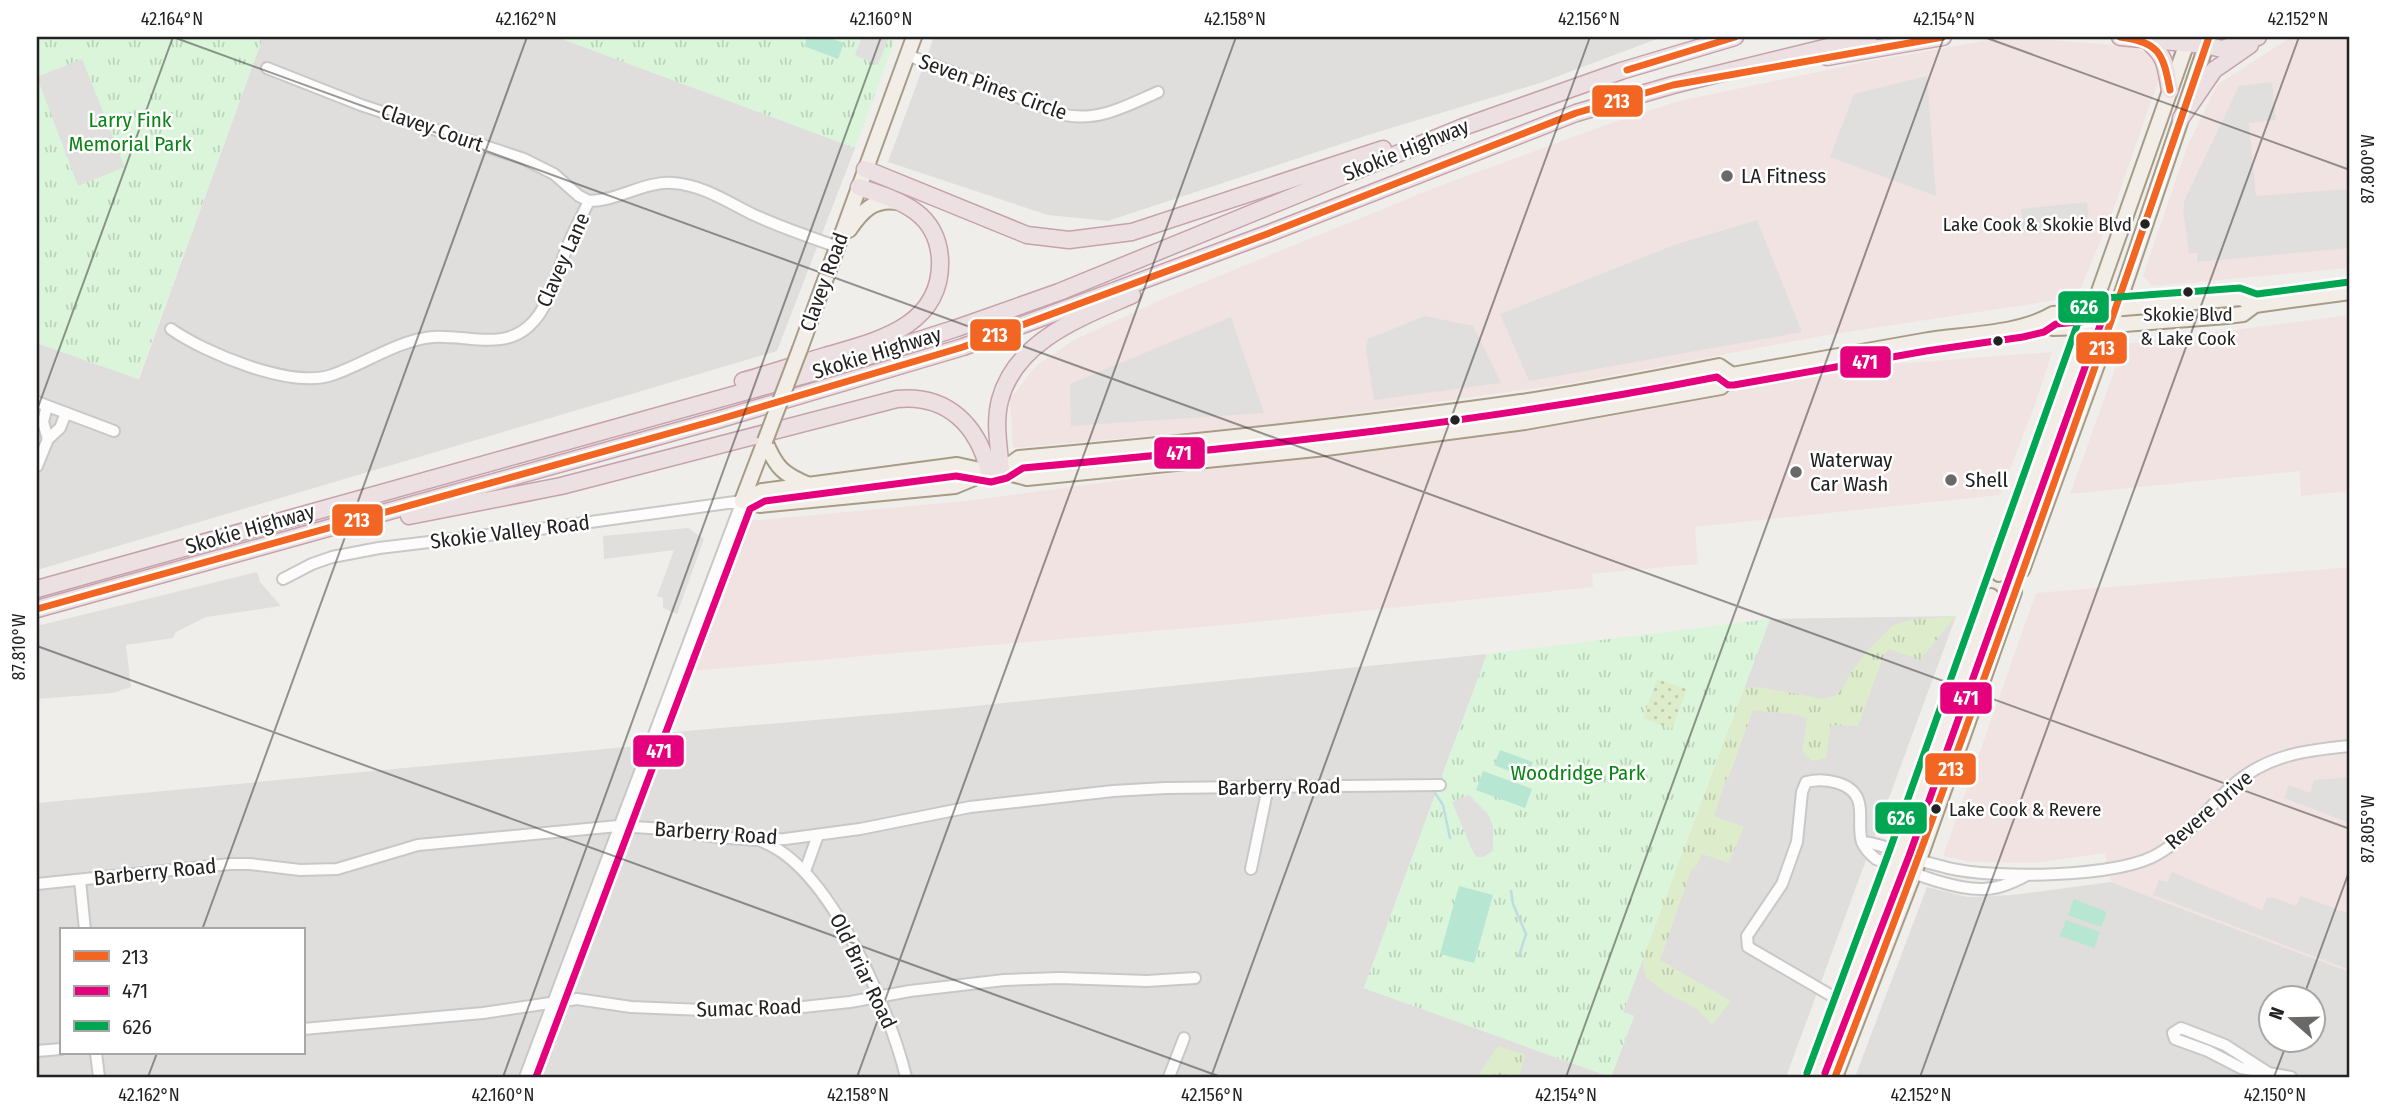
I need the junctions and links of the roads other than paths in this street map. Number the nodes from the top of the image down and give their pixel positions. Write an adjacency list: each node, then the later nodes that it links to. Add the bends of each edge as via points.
1 (914, 37): 10 (main road, Clavey Road)
2 (1735, 37): 16 (highway, Skokie Highway)
3 (1869, 37): 12 (highway, Skokie Highway)
4 (1943, 37): 12 (highway)
5 (2120, 37): 7 (highway)
6 (2260, 37): 9 (highway, via 2222,49); 15 (highway, via 2214,70)
7 (2145, 40): 8 (highway); 13 (highway, via 2159,50)
8 (2188, 40): 9 (highway); 13 (main road)
9 (2207, 41): 15 (main road)
10 (907, 55): 14 (street, Seven Pines Circle, via 1081,118 1098,116); 17 (main road, Clavey Road)
11 (267, 68): 19 (street, Clavey Court, via 361,105 524,159 554,174)
12 (1673, 85): 22 (highway, Skokie Highway, via 1576,113)
13 (2170, 90): 26 (main road)
14 (1158, 92)
15 (2181, 118): 25 (main road)
16 (1462, 127): 17 (highway, via 1132,232 1093,239 1027,235); 37 (highway, Skokie Highway, via 1059,292 836,366)
17 (865, 169): 18 (main road, Clavey Road)
18 (859, 187): 20 (highway); 21 (main road, Clavey Road)
19 (589, 201): 21 (street, Clavey Lane, via 675,183 702,189 754,215); 30 (street, Clavey Lane, via 548,298 531,325 504,339 419,340 316,378 282,376 244,364)
20 (904, 203): 21 (main road, via 872,204); 37 (highway, via 926,222 939,254 936,289 914,321 880,340 676,401)
21 (838, 246): 41 (main road, Clavey Road, bridge)
22 (1232, 246): 43 (highway, via 1066,325 1032,350 1011,376 1000,401); 46 (highway, Skokie Highway, via 1032,323 900,366)
23 (2350, 292): 24 (main road)
24 (2255, 305): 25 (main road, Skokie Valley Road, via 2241,298); 28 (main road, Skokie Valley Road, via 2243,314)
25 (2117, 308): 26 (main road, Skokie Valley Road); 28 (main road)
26 (2093, 309): 27 (main road, Skokie Valley Road, via 2053,314); 29 (main road)
27 (2040, 322): 29 (main road, Skokie Valley Road, via 2053,328); 31 (main road, Skokie Valley Road)
28 (2111, 325): 29 (main road, Skokie Valley Road); 47 (main road)
29 (2086, 327): 48 (main road)
30 (171, 329)
31 (1732, 375): 32 (main road, Skokie Valley Road, via 1719,366); 36 (main road, Skokie Valley Road, via 1721,387)
32 (1521, 402): 35 (main road, Skokie Valley Road); 36 (main road)
33 (42, 404): 34 (street); 40 (street)
34 (66, 413): 38 (street); 40 (street, via 60,428)
35 (1440, 413): 39 (main road); 43 (main road, Skokie Valley Road, via 1019,458)
36 (1525, 422): 39 (main road, Skokie Valley Road)
37 (610, 429): 50 (highway, Skokie Highway)
38 (114, 431)
39 (1442, 433): 43 (main road, Skokie Valley Road, via 1027,478)
40 (48, 439): 42 (street)
41 (765, 441): 44 (main road, via 777,467); 45 (main road, Clavey Road)
42 (37, 466)
43 (995, 471): 44 (main road, Skokie Valley Road, via 957,465); 45 (main road, Skokie Valley Road, via 955,486 760,505); 46 (highway, via 961,417 948,407 916,397 897,398 550,488)
44 (810, 485): 45 (main road, Skokie Valley Road, via 762,491)
45 (742, 501): 49 (street, Skokie Valley Road, via 379,548 332,557); 57 (street, Clavey Road)
46 (303, 535): 53 (highway, Skokie Highway)
47 (2022, 570)
48 (1999, 574)
49 (283, 579)
50 (37, 589)
51 (2014, 592): 61 (main road)
52 (1992, 596): 60 (main road)
53 (37, 609)
54 (2350, 746): 64 (street, Revere Drive, via 2291,754 2257,768 2232,785 2192,828 2157,855 2119,868)
55 (1440, 785): 56 (street, Barberry Road)
56 (1268, 787): 58 (street, Barberry Road, via 1165,788 1021,800); 62 (street)
57 (618, 826): 59 (street, Barberry Road); 65 (street, Barberry Road, via 418,845 337,869 230,864); 70 (street, Clavey Road)
58 (818, 835): 59 (street, Barberry Road); 63 (street)
59 (757, 840): 63 (street, Old Briar Road, via 774,846)
60 (1898, 860): 61 (street, Revere Drive); 71 (main road); 71 (street, Revere Drive, via 1873,843 1862,842 1858,799 1851,789 1820,779 1806,782 1797,842 1782,884 1747,936 1748,947)
61 (1916, 866): 64 (street, Revere Drive); 64 (street, Revere Drive, via 1962,887 1984,889); 83 (main road)
62 (1251, 869)
63 (805, 871): 69 (street, Old Briar Road, via 850,939)
64 (2025, 876)
65 (80, 880): 66 (street, Barberry Road); 67 (street)
66 (37, 884)
67 (85, 928)
68 (1195, 978): 69 (street, Sumac Road, via 1004,980)
69 (878, 997): 70 (street, Sumac Road, via 728,1011 631,1007 577,999); 80 (street, Old Briar Road)
70 (553, 1003): 72 (street, Sumac Road); 79 (street, Clavey Road)
71 (1844, 1003): 82 (main road)
72 (304, 1029)
73 (1184, 1038): 81 (street)
74 (60, 1049): 75 (street)
75 (37, 1051)
76 (96, 1054): 78 (street)
77 (2267, 1072): 77 (street, via 2225,1045 2181,1028 2173,1033 2175,1039 2234,1065); 84 (street)
78 (99, 1077)
79 (525, 1077)
80 (906, 1077)
81 (1169, 1077)
82 (1817, 1077)
83 (1835, 1077)
84 (2291, 1077)

